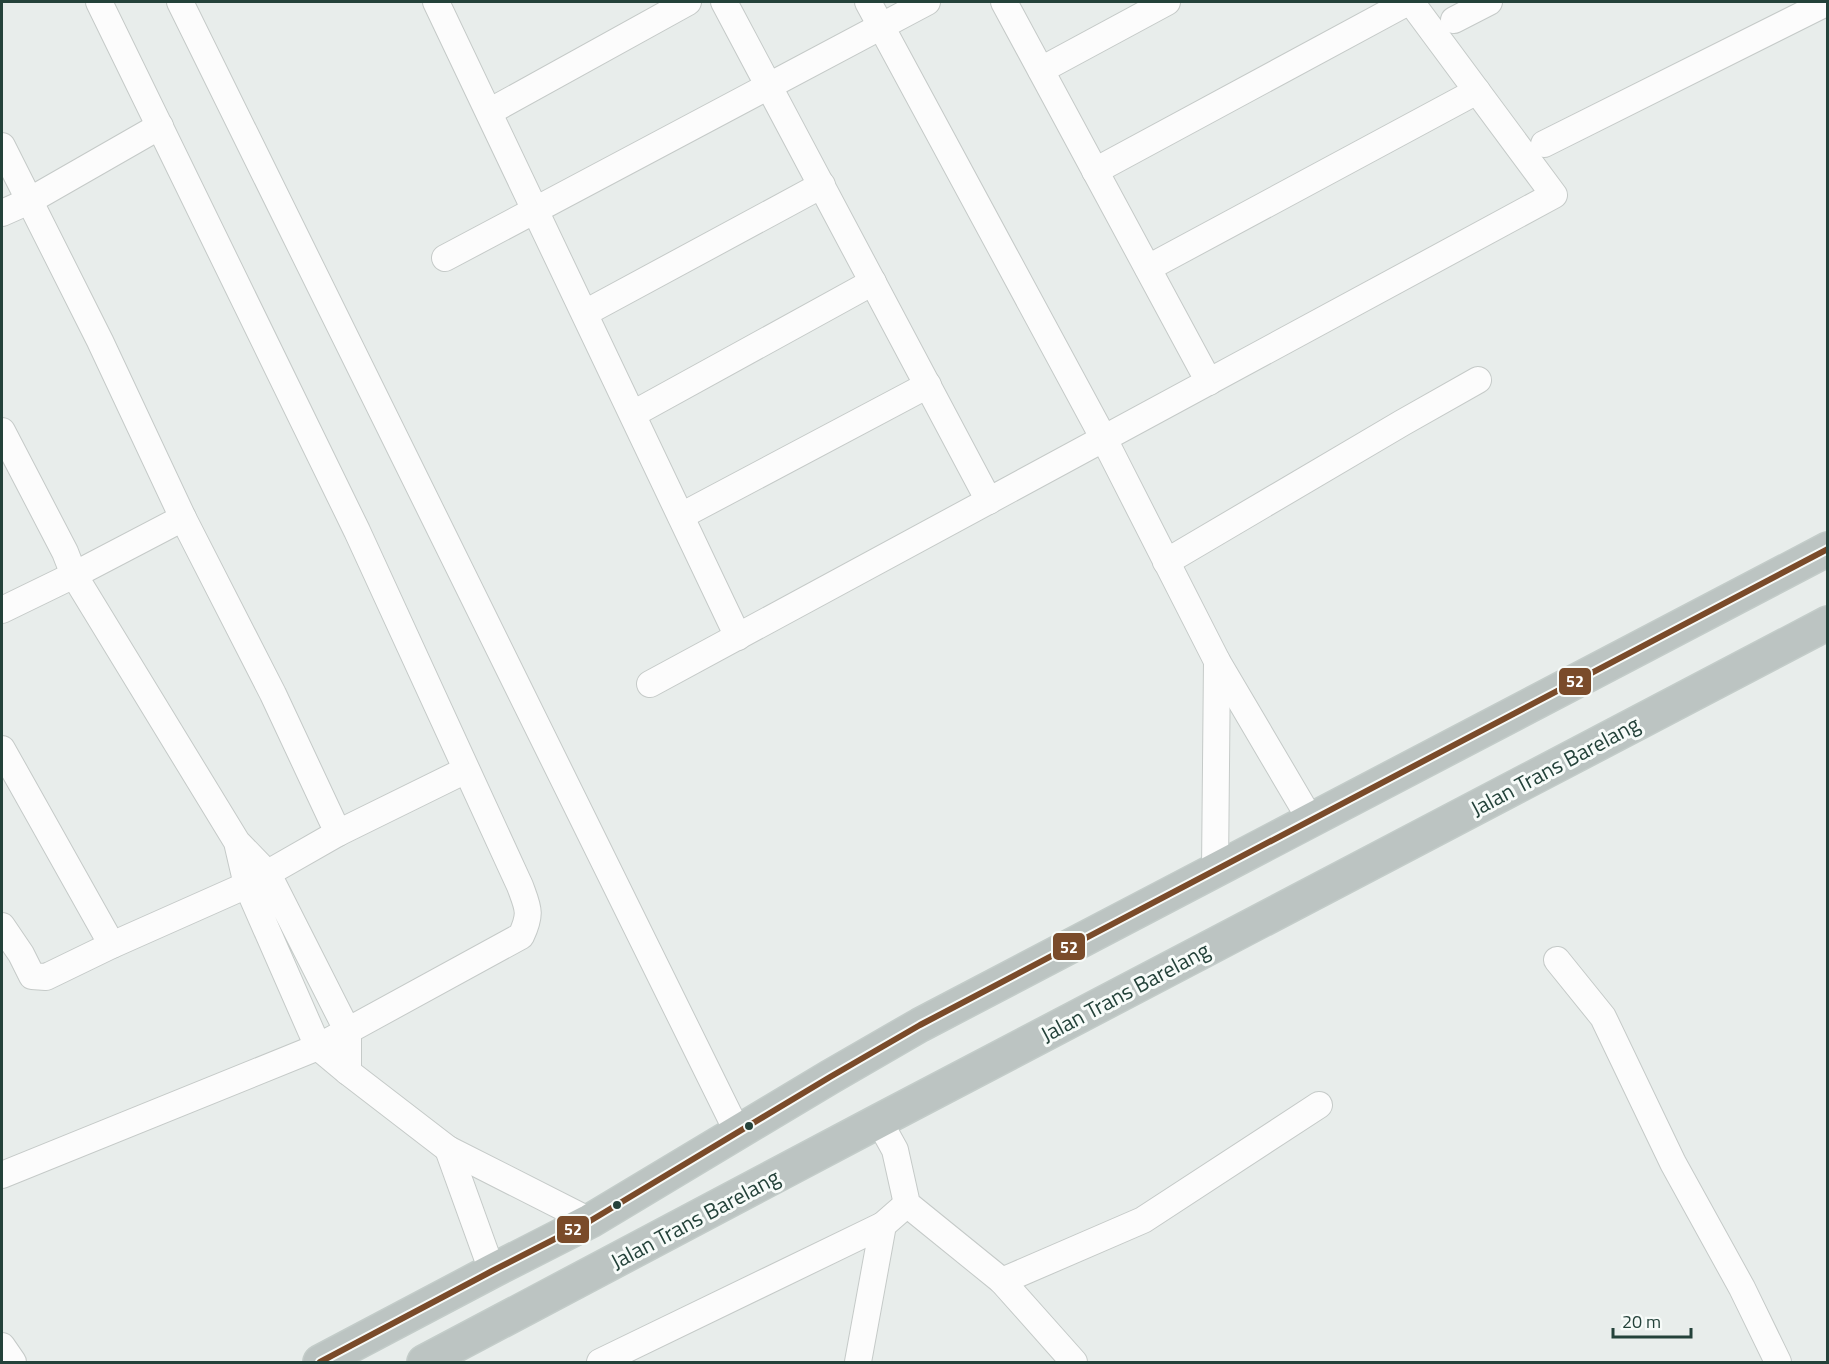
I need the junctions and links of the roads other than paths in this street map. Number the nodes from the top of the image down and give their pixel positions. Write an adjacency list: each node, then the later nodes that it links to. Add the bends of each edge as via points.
1 (99, 2): 19 (street)
2 (180, 2): 62 (street)
3 (688, 2): 18 (street)
4 (724, 2): 16 (street)
5 (868, 2): 14 (street)
6 (927, 2): 14 (street)
7 (1004, 2): 15 (street)
8 (1167, 2): 15 (street)
9 (1409, 2): 17 (street); 22 (street)
10 (1489, 2): 13 (street)
11 (1827, 2): 20 (street)
12 (446, 5): 18 (street)
13 (1454, 20)
14 (881, 26): 16 (street); 36 (street)
15 (1041, 70): 22 (street)
16 (769, 85): 23 (street); 25 (street)
17 (1477, 91): 28 (street); 32 (street, via 1554,195)
18 (489, 112): 25 (street)
19 (160, 126): 24 (street); 49 (street, via 357,531)
20 (1544, 144)
21 (2, 146): 24 (street)
22 (1095, 171): 28 (street)
23 (822, 185): 29 (street); 30 (street)
24 (29, 201): 26 (street); 39 (street)
25 (536, 210): 27 (street); 30 (street)
26 (2, 213)
27 (445, 258)
28 (1148, 268): 32 (street)
29 (873, 282): 33 (street); 34 (street)
30 (585, 313): 34 (street)
31 (1478, 380): 41 (street)
32 (1209, 382): 36 (street)
33 (928, 385): 37 (street); 38 (street)
34 (633, 414): 38 (street)
35 (2, 431): 42 (street)
36 (1104, 438): 37 (street); 41 (street)
37 (989, 501): 45 (street)
38 (681, 516): 45 (street)
39 (183, 518): 42 (street); 51 (street, via 273,694)
40 (1827, 549): 50 (highway)
41 (1166, 562): 46 (street)
42 (74, 575): 43 (street); 53 (street)
43 (2, 610)
44 (1827, 623): 61 (highway, Jalan Trans Barelang)
45 (738, 637): 47 (street)
46 (1217, 661): 50 (street); 52 (street)
47 (650, 684)
48 (2, 749): 55 (street)
49 (466, 770): 51 (street); 57 (street, via 520,886 529,910 528,922 521,936)
50 (1310, 819): 52 (highway)
51 (338, 833): 53 (street)
52 (1215, 870): 62 (highway, via 920,1025)
53 (258, 880): 55 (street); 57 (street); 58 (street)
54 (2, 926): 55 (street, via 33,976 46,977)
55 (112, 945)
56 (1557, 960): 77 (street, via 1603,1017 1673,1163)
57 (348, 1032): 58 (street); 59 (street)
58 (318, 1047): 59 (street); 64 (street)
59 (348, 1072): 63 (street)
60 (1319, 1105): 69 (street, via 1143,1220)
61 (879, 1121): 65 (street, via 895,1150); 73 (highway, Jalan Trans Barelang)
62 (738, 1133): 66 (highway)
63 (448, 1149): 66 (street); 68 (street)
64 (2, 1175)
65 (907, 1204): 67 (street); 69 (street)
66 (590, 1221): 68 (highway)
67 (883, 1225): 74 (street); 75 (street)
68 (492, 1271): 72 (highway)
69 (1002, 1281): 76 (street)
70 (2, 1346): 71 (street)
71 (13, 1362)
72 (320, 1362)
73 (424, 1362)
74 (600, 1362)
75 (858, 1362)
76 (1074, 1362)
77 (1778, 1362)

